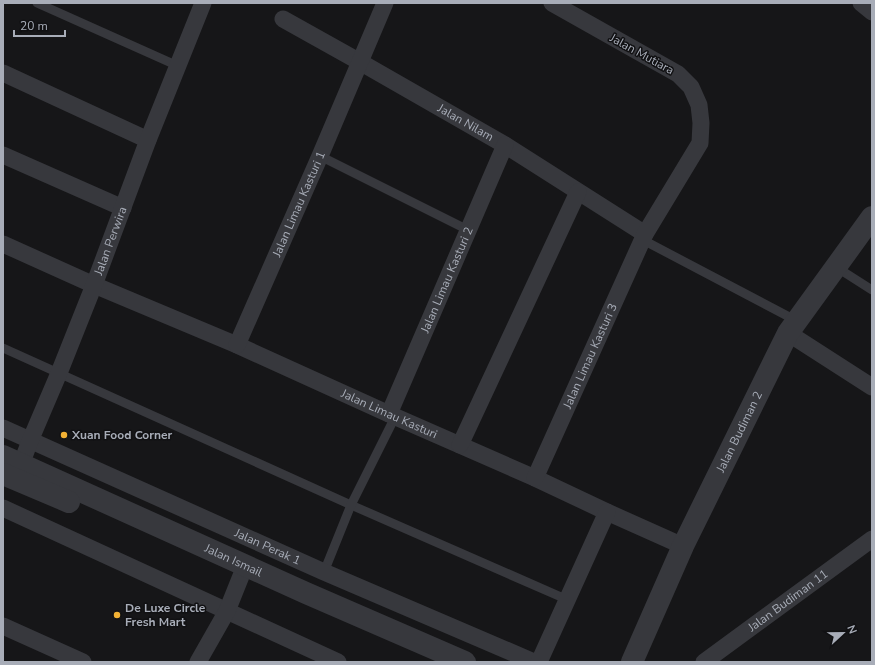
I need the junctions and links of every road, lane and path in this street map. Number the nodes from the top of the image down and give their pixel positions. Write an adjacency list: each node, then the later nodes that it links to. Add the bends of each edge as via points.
1 (38, 3): 9 (lane)
2 (203, 3): 9 (street, Jalan Perwira)
3 (385, 3): 8 (street, Jalan Limau Kasturi 1)
4 (552, 3): 19 (street, Jalan Mutiara, via 678,74 691,87 699,106 700,143)
5 (861, 3): 6 (street)
6 (872, 12)
7 (283, 19): 8 (street, Jalan Nilam)
8 (360, 62): 12 (street, Jalan Nilam); 14 (street, Jalan Limau Kasturi 1)
9 (178, 66): 11 (street, Jalan Perwira)
10 (3, 73): 11 (street)
11 (148, 140): 16 (street, Jalan Perwira)
12 (505, 145): 15 (street, Jalan Nilam); 18 (street, Jalan Limau Kasturi 2)
13 (3, 155): 16 (street)
14 (320, 156): 18 (lane); 25 (street, Jalan Limau Kasturi 1)
15 (578, 192): 19 (street, Jalan Nilam); 32 (street)
16 (123, 208): 22 (street, Jalan Perwira)
17 (872, 217): 21 (street, Jalan Budiman 2)
18 (468, 230): 29 (street, Jalan Limau Kasturi 2)
19 (644, 237): 24 (lane); 34 (street, Jalan Limau Kasturi 3)
20 (3, 244): 22 (street, Jalan Limau Kasturi)
21 (836, 267): 23 (lane); 24 (street, Jalan Budiman 2)
22 (94, 285): 25 (street, Jalan Limau Kasturi); 27 (street, Jalan Perwira)
23 (872, 290)
24 (792, 327): 28 (street); 39 (street, Jalan Budiman 2)
25 (237, 345): 29 (street, Jalan Limau Kasturi)
26 (3, 348): 27 (lane)
27 (59, 373): 31 (street, Jalan Perwira); 35 (lane)
28 (872, 386)
29 (392, 415): 32 (street, Jalan Limau Kasturi); 35 (lane)
30 (3, 428): 31 (street, Jalan Perak 1)
31 (30, 440): 33 (street, Jalan Perwira); 41 (street, Jalan Perak 1)
32 (460, 445): 34 (street, Jalan Limau Kasturi)
33 (11, 468): 40 (street, Jalan Ismail)
34 (535, 478): 37 (street, Jalan Limau Kasturi)
35 (351, 505): 41 (lane); 42 (lane)
36 (3, 508): 43 (street)
37 (607, 512): 39 (street, Jalan Limau Kasturi); 42 (street)
38 (872, 539): 53 (street, Jalan Budiman 11)
39 (683, 546): 52 (street, Jalan Budiman 2)
40 (243, 572): 43 (street); 48 (street, Jalan Ismail); 49 (street, Jalan Ismail)
41 (324, 572): 50 (street, Jalan Perak 1)
42 (568, 600): 51 (street)
43 (227, 611): 46 (street); 47 (street)
44 (3, 626): 45 (street)
45 (83, 662)
46 (198, 662)
47 (338, 662)
48 (433, 662)
49 (465, 662)
50 (534, 662)
51 (539, 662)
52 (632, 662)
53 (704, 662)

